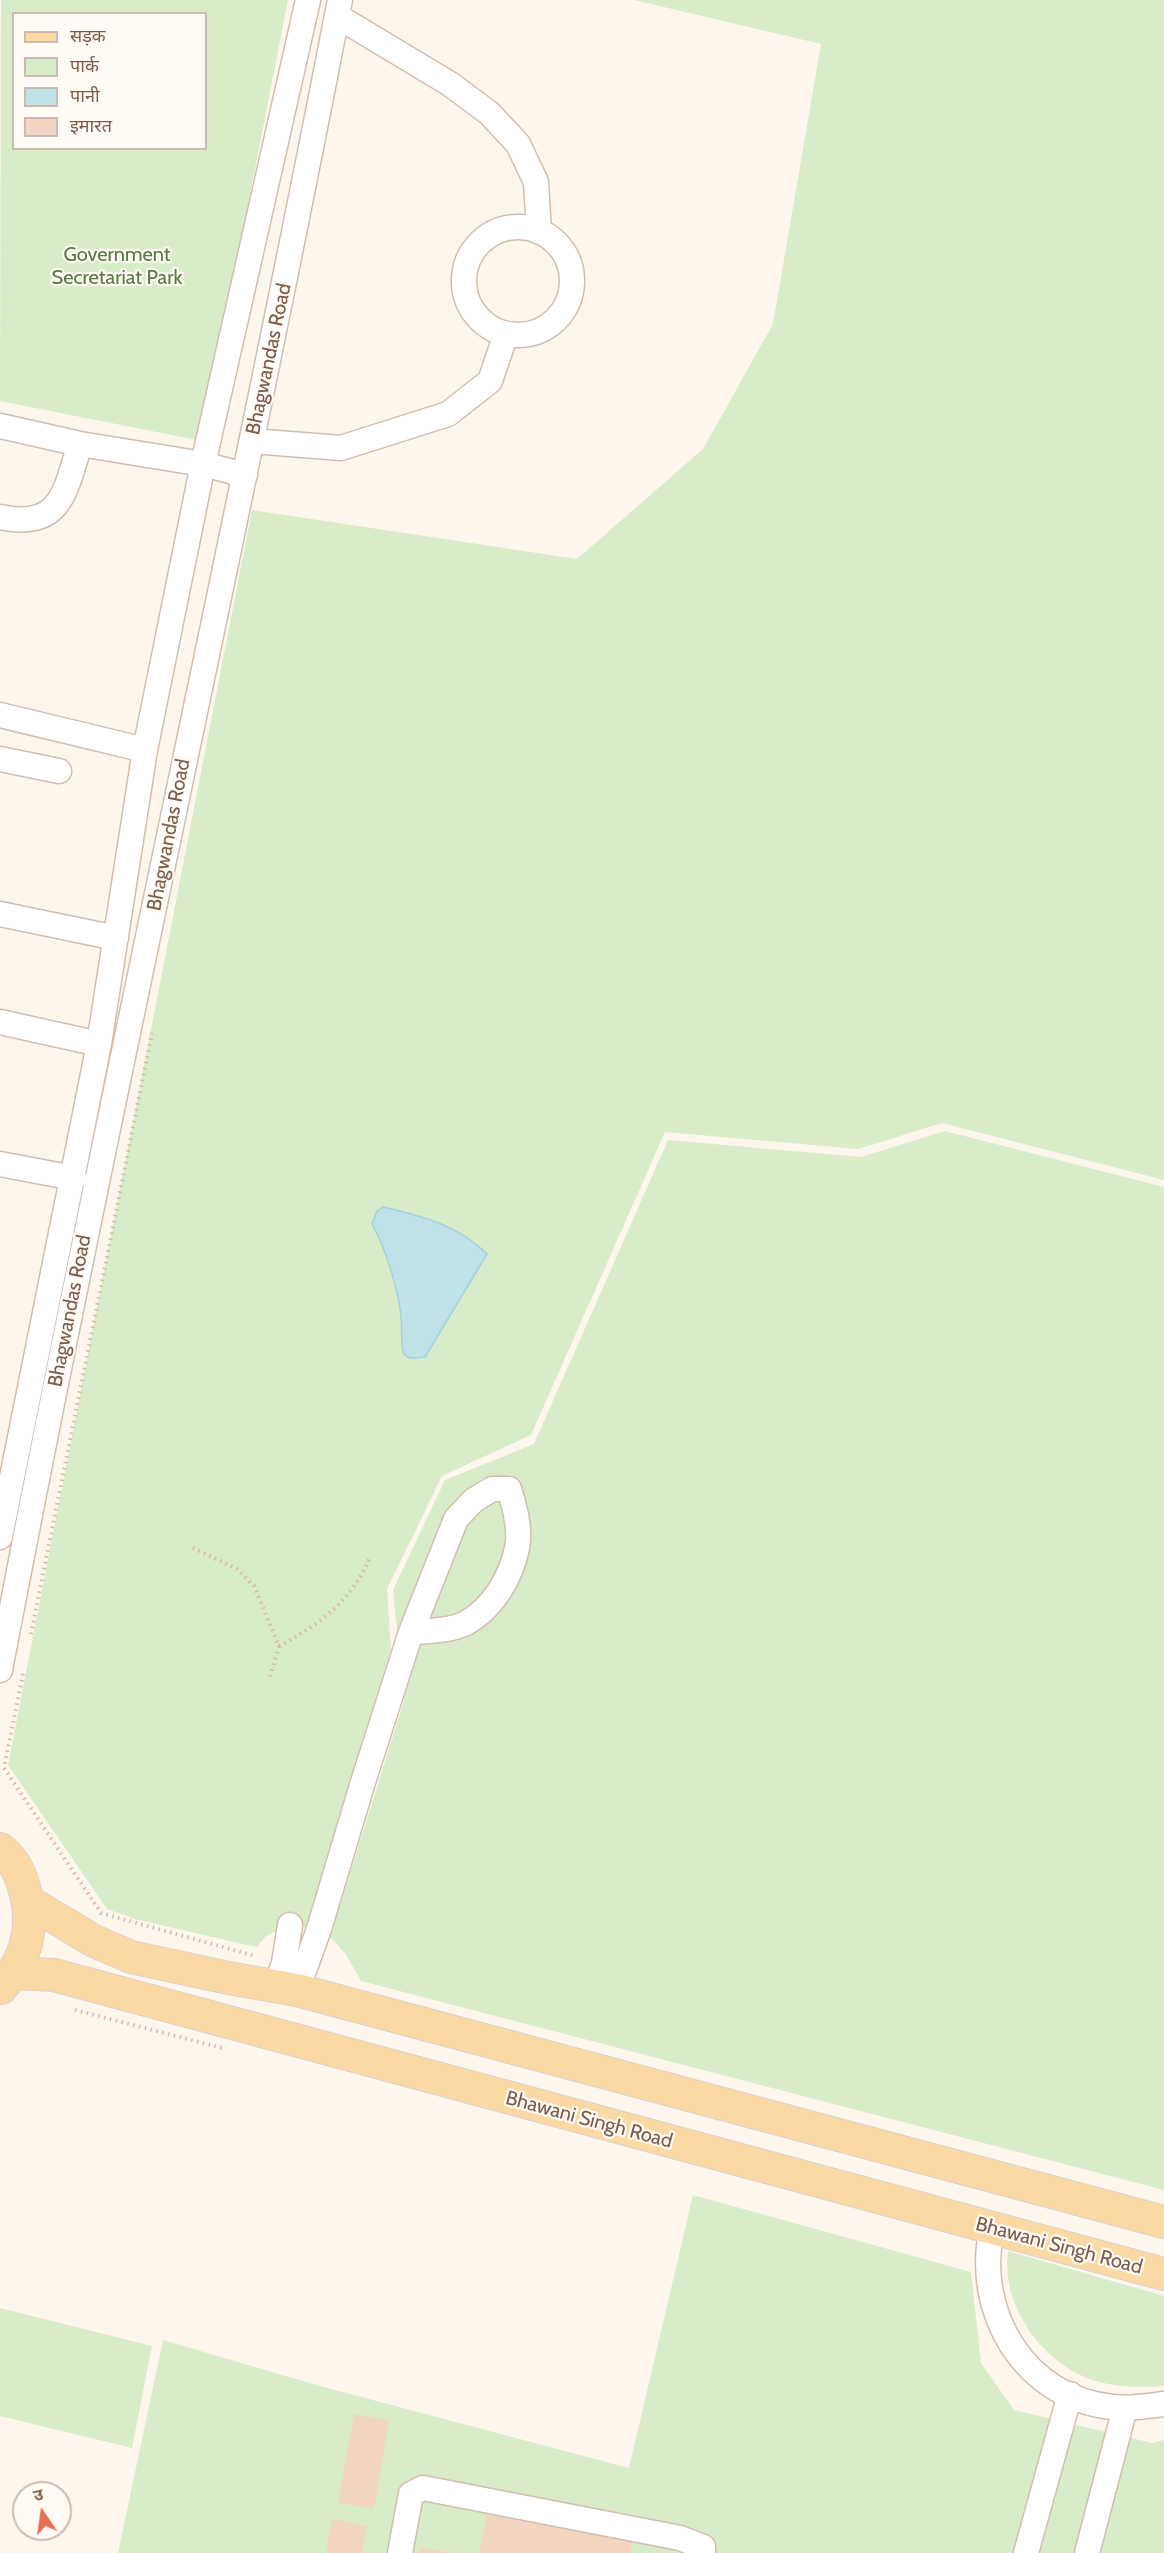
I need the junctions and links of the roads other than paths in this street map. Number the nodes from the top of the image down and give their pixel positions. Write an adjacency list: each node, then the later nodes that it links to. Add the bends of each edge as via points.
1 (308, 0): 8 (street, Bhagwandas Road)
2 (338, 8): 3 (street, via 489,113 518,144 536,182); 6 (street, Bhagwandas Road)
3 (539, 232): 4 (street, via 566,255 571,272 569,298 555,321 541,331); 4 (street, via 522,227 495,233 474,249 466,266 463,283 467,301 489,328)
4 (506, 334): 6 (street, via 490,381 448,414 341,447)
5 (0, 426): 7 (street)
6 (252, 441): 9 (street, Bhagwandas Road)
7 (80, 444): 8 (street); 10 (street, via 64,496 45,514 26,521)
8 (203, 464): 9 (street); 12 (street, Bhagwandas Road)
9 (245, 475): 23 (street, Bhagwandas Road, via 94,1194)
10 (0, 517)
11 (0, 715): 12 (street)
12 (145, 750): 16 (street, Bhagwandas Road)
13 (0, 759): 14 (street)
14 (59, 771)
15 (0, 914): 16 (street)
16 (116, 938): 18 (street, Bhagwandas Road)
17 (0, 1022): 18 (street)
18 (99, 1044): 20 (street, Bhagwandas Road)
19 (0, 1164): 20 (street)
20 (74, 1178): 21 (street, Bhagwandas Road)
21 (0, 1533)
22 (411, 1632): 22 (street, via 465,1624 491,1605 518,1547 509,1489 492,1489 474,1500 456,1519); 27 (street, via 319,1929)
23 (0, 1670)
24 (0, 1849): 25 (main road, via 20,1874)
25 (29, 1902): 27 (main road, via 94,1941 131,1957 234,1979); 28 (main road, via 30,1927 25,1950)
26 (290, 1925): 27 (street)
27 (286, 1980): 29 (main road)
28 (7, 1981): 30 (main road, Bhawani Singh Road, via 54,1975)
29 (1164, 2222)
30 (992, 2229): 31 (main road, Bhawani Singh Road); 32 (street, via 987,2275 1004,2334 1022,2360 1042,2379)
31 (1164, 2274)
32 (1070, 2394): 34 (street, via 1088,2402); 37 (street)
33 (1164, 2404): 34 (street)
34 (1125, 2408): 38 (street)
35 (400, 2553): 36 (street, via 411,2494 423,2488 680,2538 703,2547)
36 (703, 2553)
37 (1026, 2553)
38 (1087, 2553)

